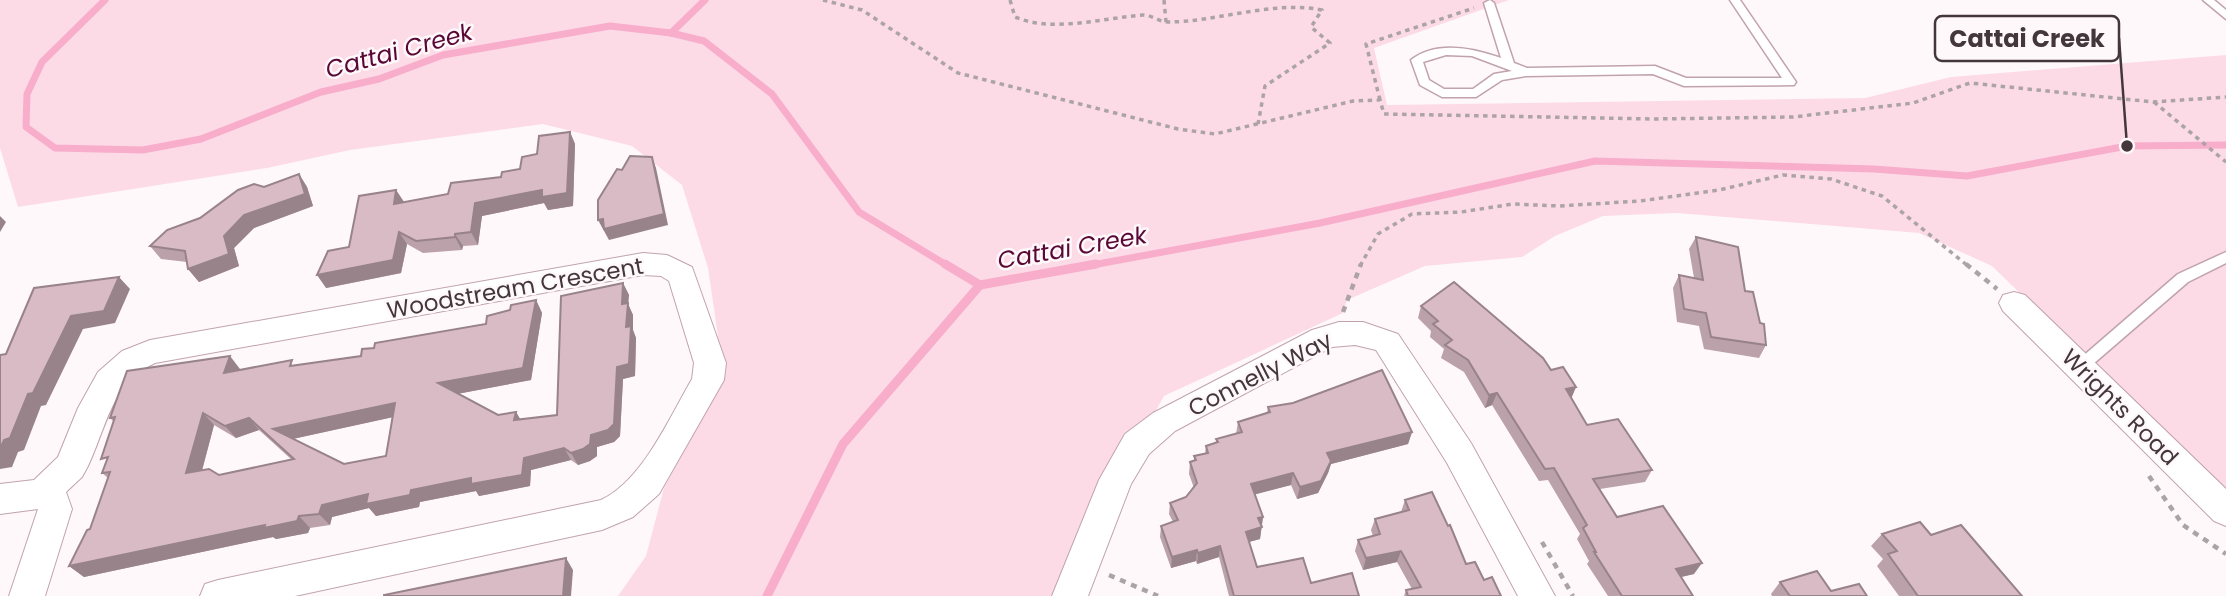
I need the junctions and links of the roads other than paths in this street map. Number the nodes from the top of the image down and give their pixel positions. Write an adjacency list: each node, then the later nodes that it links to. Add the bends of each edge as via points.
1 (1735, 0): 6 (lane, via 1790,82 1684,82 1655,71)
2 (2208, 0): 4 (lane)
3 (1489, 3): 5 (lane)
4 (2226, 16)
5 (1509, 65): 6 (lane); 6 (lane, via 1473,51 1435,51 1417,60 1424,82 1442,93 1476,93 1499,77)
6 (1526, 72)
7 (2226, 257): 9 (lane, via 2183,278)
8 (2014, 303): 9 (street, Wrights Road)
9 (2080, 367): 12 (street, Wrights Road)
10 (43, 493): 11 (street); 14 (street, via 55,503 55,509); 15 (street, Woodstream Crescent, via 70,467 105,383 117,369 141,355 643,264 667,266 682,275 710,363 708,380 647,484 631,502 602,515)
11 (0, 499)
12 (2226, 511)
13 (1075, 588): 16 (street, Connelly Way, via 1116,480 1138,444 1164,422 1323,338 1365,334 1387,342 1459,453)
14 (27, 596)
15 (218, 596)
16 (1537, 596)

